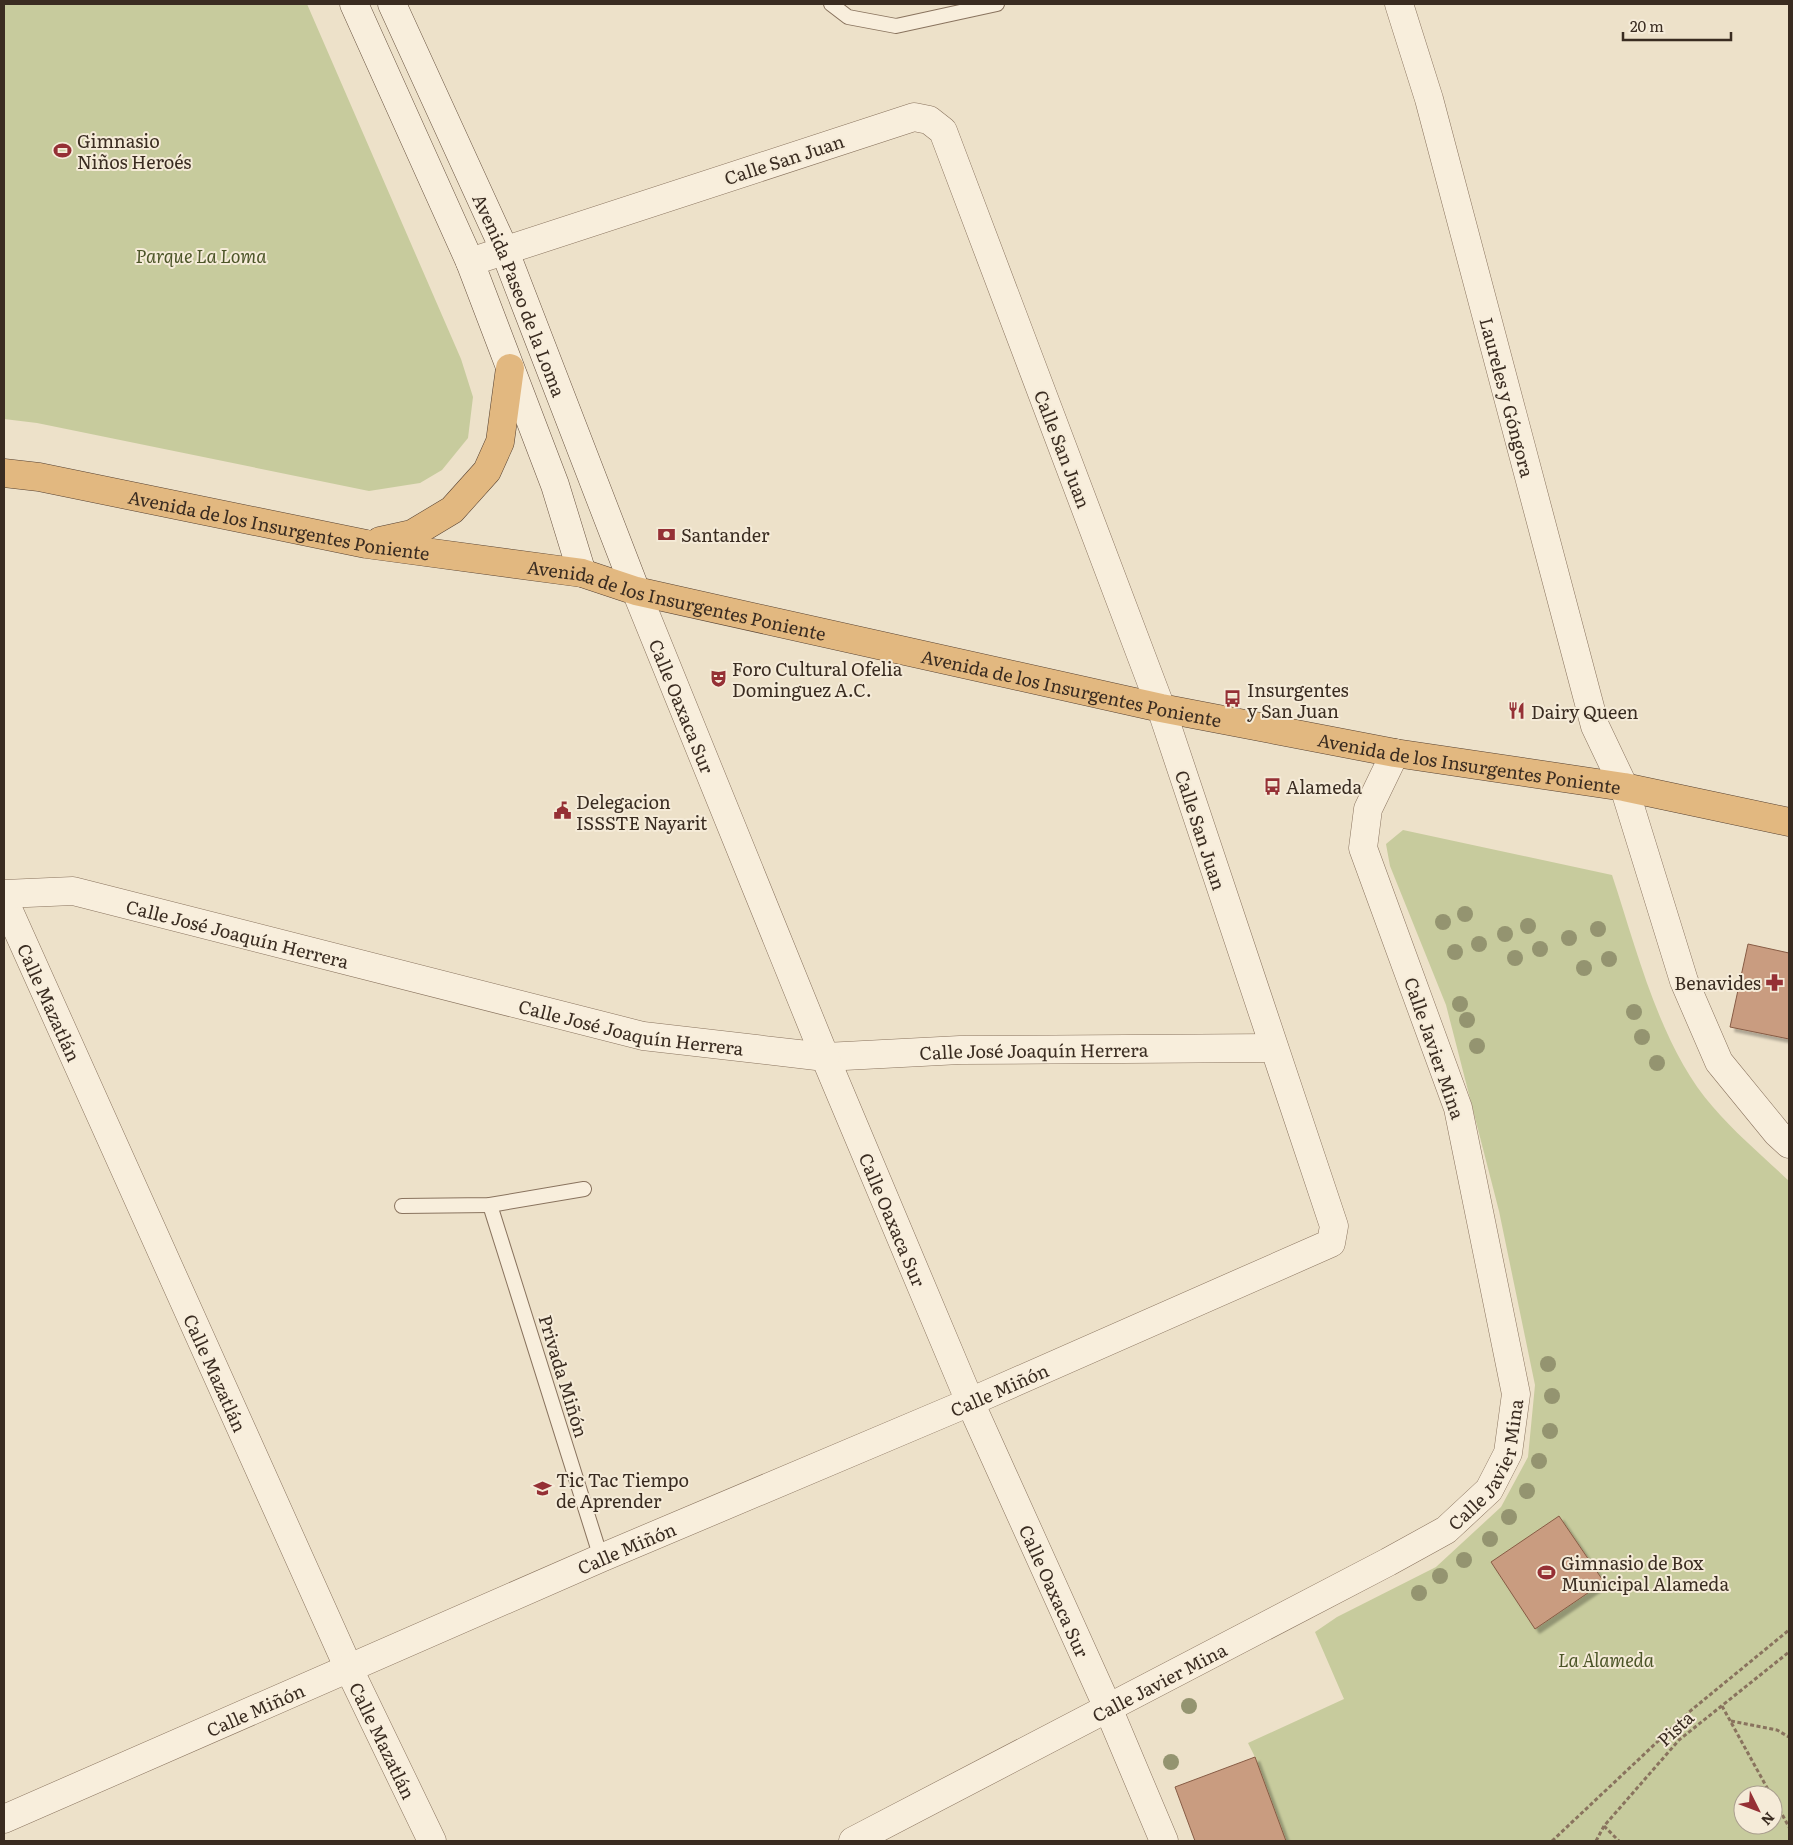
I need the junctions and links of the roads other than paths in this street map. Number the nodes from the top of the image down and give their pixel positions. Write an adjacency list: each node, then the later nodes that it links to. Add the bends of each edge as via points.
1 (354, 4): 7 (street, Avenida Paseo de la Loma)
2 (392, 4): 6 (street, Avenida Paseo de la Loma)
3 (831, 4): 4 (lane, via 848,17 896,26)
4 (996, 4)
5 (1399, 4): 15 (street, Laureles y Góngora, via 1429,99 1595,726)
6 (504, 249): 7 (street, Calle San Juan); 12 (street, Avenida Paseo de la Loma); 13 (street, Calle San Juan, via 914,117 929,120 943,131)
7 (470, 262): 8 (street, Avenida Paseo de la Loma)
8 (510, 368): 10 (highway, via 500,442 487,471 452,510 412,534); 11 (street, Avenida Paseo de la Loma, via 555,485)
9 (4, 473): 10 (highway, Avenida de los Insurgentes Poniente, via 39,477)
10 (366, 544): 11 (highway, Avenida de los Insurgentes Poniente)
11 (582, 573): 12 (highway, Avenida de los Insurgentes Poniente)
12 (636, 591): 13 (highway, Avenida de los Insurgentes Poniente); 20 (street, Calle Oaxaca Sur)
13 (1161, 708): 14 (highway, Avenida de los Insurgentes Poniente); 19 (street, Calle San Juan)
14 (1395, 752): 15 (highway, Avenida de los Insurgentes Poniente); 29 (street, Calle Javier Mina, via 1368,809 1363,848 1458,1108 1516,1394 1508,1453 1489,1490 1446,1530)
15 (1624, 787): 16 (highway, Avenida de los Insurgentes Poniente); 21 (street, Laureles y Góngora, via 1684,981 1718,1062)
16 (1789, 822)
17 (4, 894): 20 (street, Calle José Joaquín Herrera, via 73,891 643,1036)
18 (4, 900): 28 (street, Calle Mazatlán)
19 (1273, 1048): 20 (street, Calle José Joaquín Herrera, via 960,1050); 25 (street, Calle San Juan, via 1334,1226)
20 (825, 1057): 26 (street, Calle Oaxaca Sur)
21 (1789, 1144)
22 (584, 1189): 23 (lane)
23 (490, 1205): 24 (lane); 27 (lane, Privada Miñón)
24 (402, 1206)
25 (1331, 1243): 26 (street, Calle Miñón)
26 (970, 1402): 27 (street, Calle Miñón); 29 (street, Calle Oaxaca Sur)
27 (601, 1558): 28 (street, Calle Miñón)
28 (349, 1669): 30 (street, Calle Miñón); 31 (street, Calle Mazatlán)
29 (1108, 1708): 32 (street, Calle Javier Mina); 33 (street, Calle Oaxaca Sur)
30 (4, 1819)
31 (432, 1841)
32 (853, 1841)
33 (1164, 1841)

